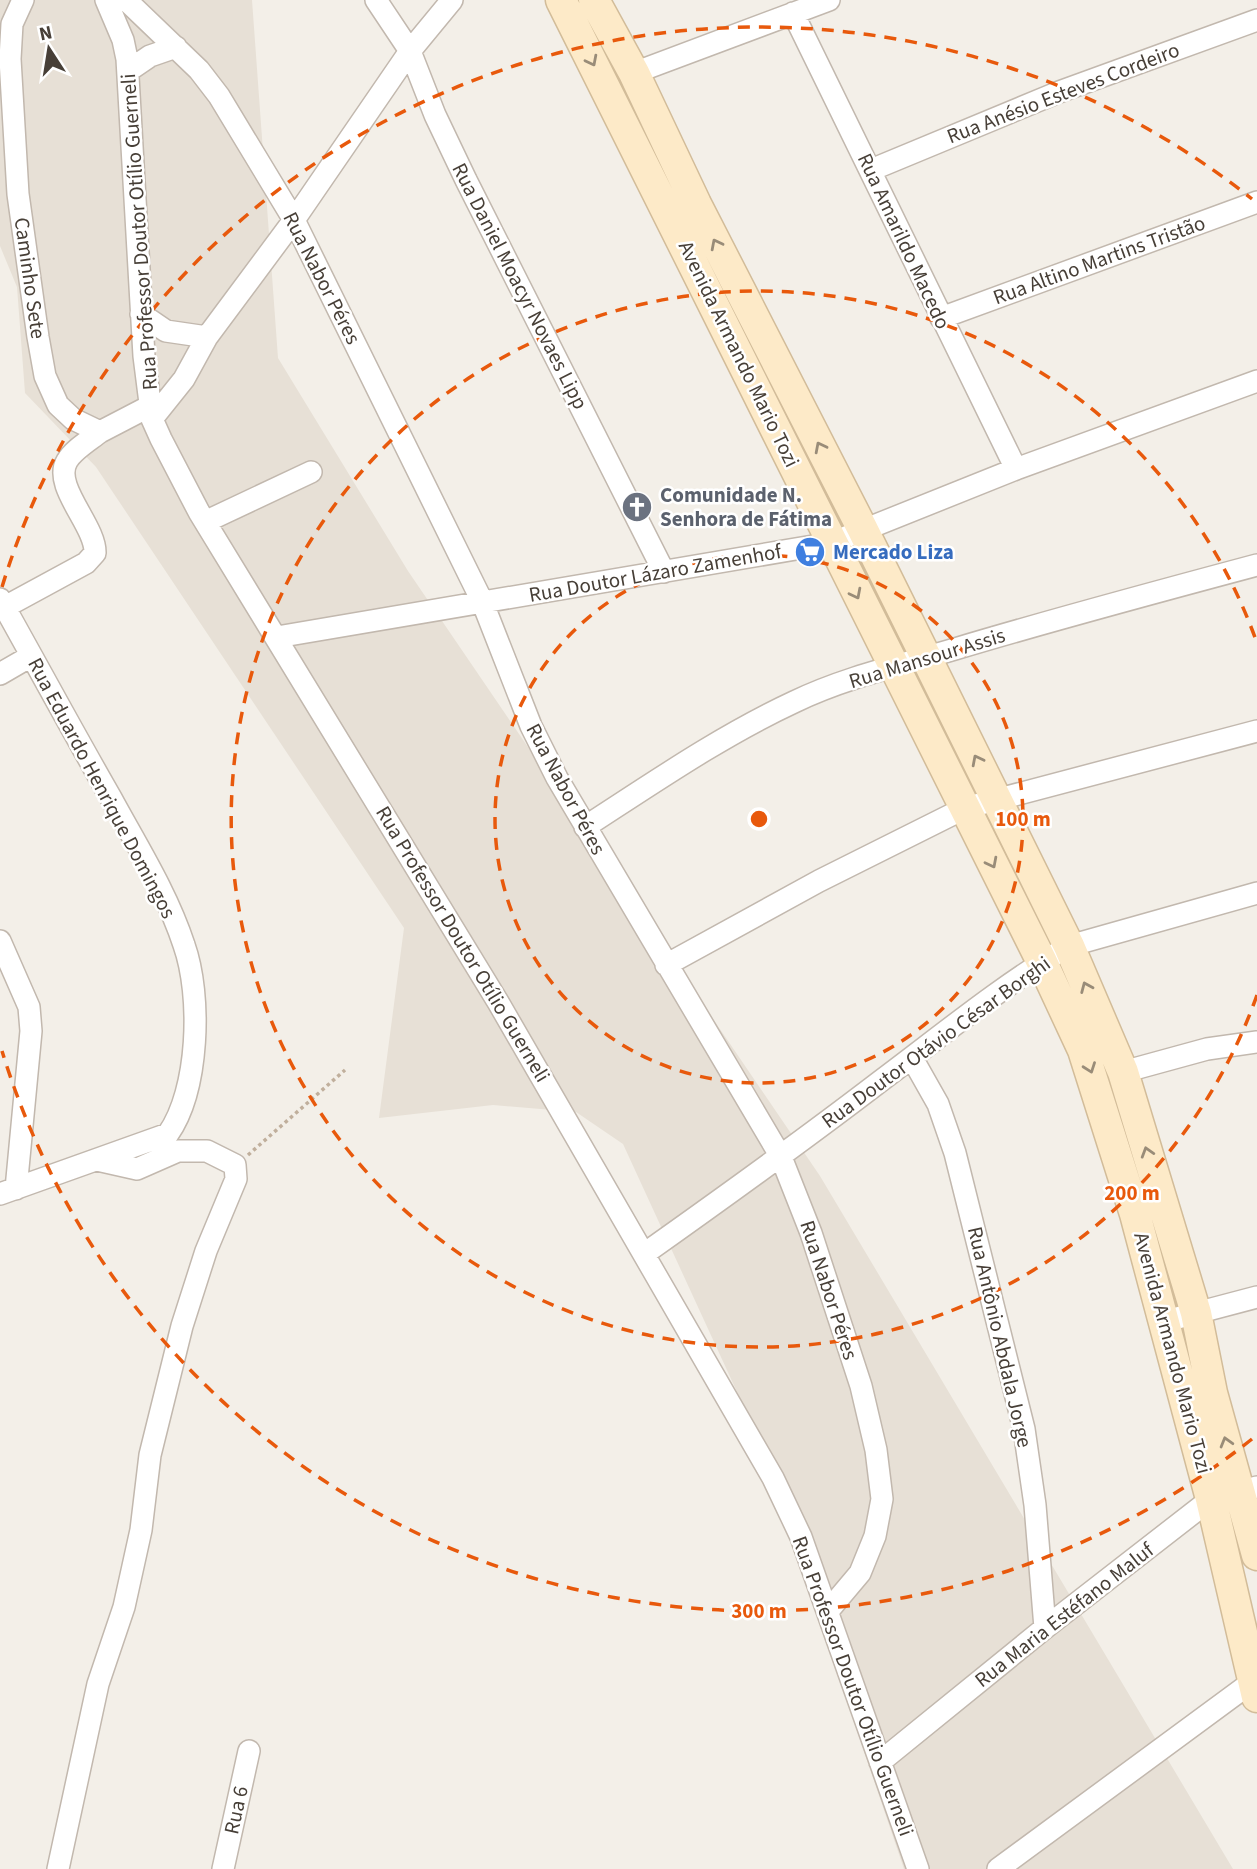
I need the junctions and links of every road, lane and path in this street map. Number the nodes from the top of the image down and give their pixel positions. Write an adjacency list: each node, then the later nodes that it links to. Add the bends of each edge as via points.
1 (23, 0): 16 (street, Caminho Sete, via 12,24)
2 (106, 0): 13 (street, Rua Professor Doutor Otílio Guerneli, via 123,40)
3 (126, 0): 11 (street, Rua Nabor Péres)
4 (376, 0): 12 (street, Rua Daniel Moacyr Novaes Lipp)
5 (452, 0): 12 (street)
6 (561, 0): 29 (street, Avenida Armando Mario Tozi, one-way to 29)
7 (594, 0): 14 (street, Avenida Armando Mario Tozi)
8 (829, 0): 9 (street)
9 (793, 13): 14 (street); 15 (street, Rua Amarildo Macedo)
10 (1257, 20): 15 (street, Rua Anésio Esteves Cordeiro, via 1059,92)
11 (176, 47): 13 (street, via 150,56); 18 (street, Rua Nabor Péres, via 219,96)
12 (410, 51): 18 (street); 31 (street, Rua Daniel Moacyr Novaes Lipp, via 466,180)
13 (128, 71): 19 (street, Rua Professor Doutor Otílio Guerneli)
14 (634, 73): 28 (street, Avenida Armando Mario Tozi, one-way to 14)
15 (870, 170): 20 (street, Rua Amarildo Macedo)
16 (9, 200): 24 (street, Caminho Sete, via 51,393 73,419)
17 (1257, 202): 20 (street, Rua Altino Martins Tristão)
18 (294, 220): 21 (street); 32 (street, Rua Nabor Péres)
19 (141, 314): 21 (street, via 166,331); 23 (street, Rua Professor Doutor Otílio Guerneli)
20 (941, 318): 25 (street, Rua Amarildo Macedo)
21 (207, 337): 23 (street, via 184,379)
22 (1257, 381): 25 (street, Rua Doutor Lázaro Zamenhof)
23 (151, 412): 24 (street); 27 (street, Rua Professor Doutor Otílio Guerneli)
24 (100, 432): 33 (street, via 68,458 63,468 95,553 86,563)
25 (1016, 469): 28 (street, Rua Doutor Lázaro Zamenhof)
26 (311, 472): 27 (street)
27 (207, 521): 34 (street, Rua Professor Doutor Otílio Guerneli)
28 (862, 528): 29 (street, Rua Doutor Lázaro Zamenhof); 36 (street, Avenida Armando Mario Tozi)
29 (831, 543): 31 (street, Rua Doutor Lázaro Zamenhof); 37 (street, Avenida Armando Mario Tozi, one-way to 37)
30 (1257, 565): 36 (street, Rua Mansour Assis)
31 (664, 572): 32 (street, Rua Doutor Lázaro Zamenhof)
32 (482, 601): 34 (street, Rua Doutor Lázaro Zamenhof); 42 (street, Rua Nabor Péres, via 531,726)
33 (2, 603): 35 (street, Rua Eduardo Henrique Domingos)
34 (277, 637): 56 (street, Rua Professor Doutor Otílio Guerneli)
35 (31, 656): 38 (street); 53 (street, Rua Eduardo Henrique Domingos, via 158,882 184,945 194,984 197,1007 181,1115 168,1134)
36 (926, 658): 37 (street, Rua Mansour Assis); 40 (street, Avenida Armando Mario Tozi, one-way to 36)
37 (892, 664): 41 (street, Avenida Armando Mario Tozi); 42 (street, Rua Mansour Assis, via 795,701 719,742)
38 (0, 674)
39 (1257, 731): 40 (street)
40 (996, 798): 41 (street); 45 (street, Avenida Armando Mario Tozi)
41 (965, 808): 46 (street, Avenida Armando Mario Tozi, one-way to 46); 47 (street)
42 (585, 827): 47 (street, Rua Nabor Péres)
43 (1257, 893): 45 (street, Rua Doutor Otávio César Borghi)
44 (0, 941): 55 (street, via 30,1007 31,1031)
45 (1069, 946): 46 (street, Rua Doutor Otávio César Borghi); 51 (street, Avenida Armando Mario Tozi, one-way to 45)
46 (1042, 962): 49 (street, Rua Doutor Otávio César Borghi); 59 (street, Avenida Armando Mario Tozi, one-way to 59, via 1104,1108)
47 (666, 965): 52 (street, Rua Nabor Péres)
48 (1257, 1042): 51 (street, via 1207,1049)
49 (912, 1058): 52 (street, Rua Doutor Otávio César Borghi); 64 (street, Rua Antônio Abdala Jorge, via 938,1104 955,1153 1024,1429)
50 (345, 1070): 54 (path)
51 (1123, 1072): 58 (street, Avenida Armando Mario Tozi, one-way to 51)
52 (781, 1157): 56 (street, Rua Doutor Otávio César Borghi); 63 (street, Rua Nabor Péres, via 861,1386 882,1499 875,1536 860,1573)
53 (97, 1160): 54 (street, via 137,1168 178,1151 207,1151); 55 (street, Rua Eduardo Henrique Domingos)
54 (235, 1165): 68 (street, via 236,1179 182,1326 150,1455 141,1530 124,1607 98,1684)
55 (8, 1192)
56 (645, 1254): 63 (street, Rua Professor Doutor Otílio Guerneli, via 773,1478)
57 (1257, 1297): 58 (street)
58 (1196, 1313): 59 (street); 60 (street, Avenida Armando Mario Tozi, one-way to 58, via 1212,1392)
59 (1166, 1321): 61 (street, Avenida Armando Mario Tozi)
60 (1249, 1489): 61 (street, Rua Maria Estéfano Maluf); 62 (street, Avenida Armando Mario Tozi)
61 (1212, 1499): 64 (street, Rua Maria Estéfano Maluf); 65 (street, Avenida Armando Mario Tozi)
62 (1257, 1555)
63 (828, 1611): 67 (street, Rua Professor Doutor Otílio Guerneli)
64 (1045, 1628): 67 (street, Rua Maria Estéfano Maluf)
65 (1255, 1690): 71 (street)
66 (249, 1751): 69 (street, Rua 6)
67 (880, 1762): 70 (street, Rua Professor Doutor Otílio Guerneli)
68 (58, 1869)
69 (223, 1869)
70 (918, 1869)
71 (998, 1869)

